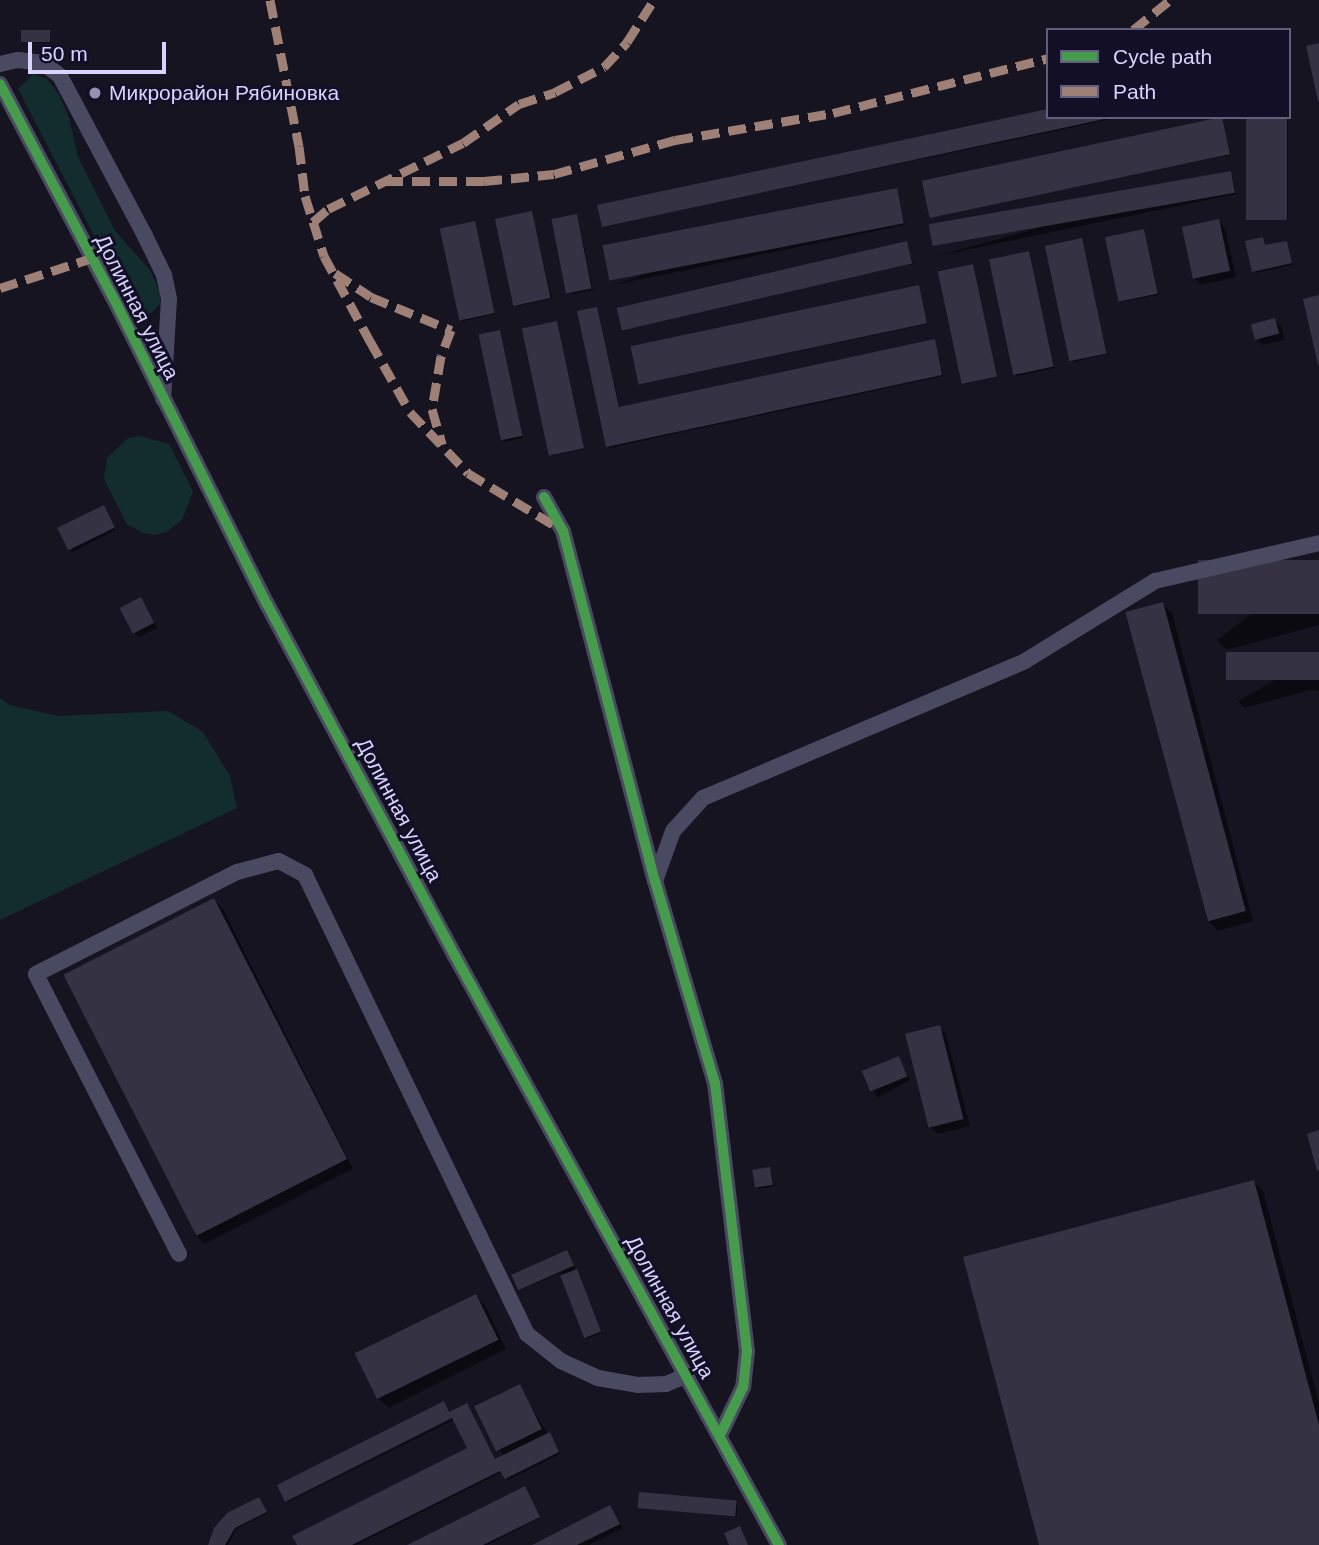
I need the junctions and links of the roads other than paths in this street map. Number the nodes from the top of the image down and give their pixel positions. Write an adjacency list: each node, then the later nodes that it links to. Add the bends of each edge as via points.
1 (0, 64): 3 (street, via 18,60 43,63 60,76 164,275 169,299)
2 (0, 84): 3 (street, Долинная улица)
3 (163, 401): 8 (street, Долинная улица, via 455,956)
4 (544, 497): 6 (street, via 563,531)
5 (1319, 543): 6 (street, via 1155,580 1025,661 703,798 673,831)
6 (655, 881): 9 (street, via 715,1083 739,1277 747,1351 743,1387)
7 (179, 1254): 8 (street, via 36,974 237,872 279,861 305,875 527,1334 561,1361 598,1378 637,1385 666,1384)
8 (685, 1376): 9 (street, Долинная улица)
9 (720, 1435): 10 (street, Долинная улица)
10 (779, 1545)

